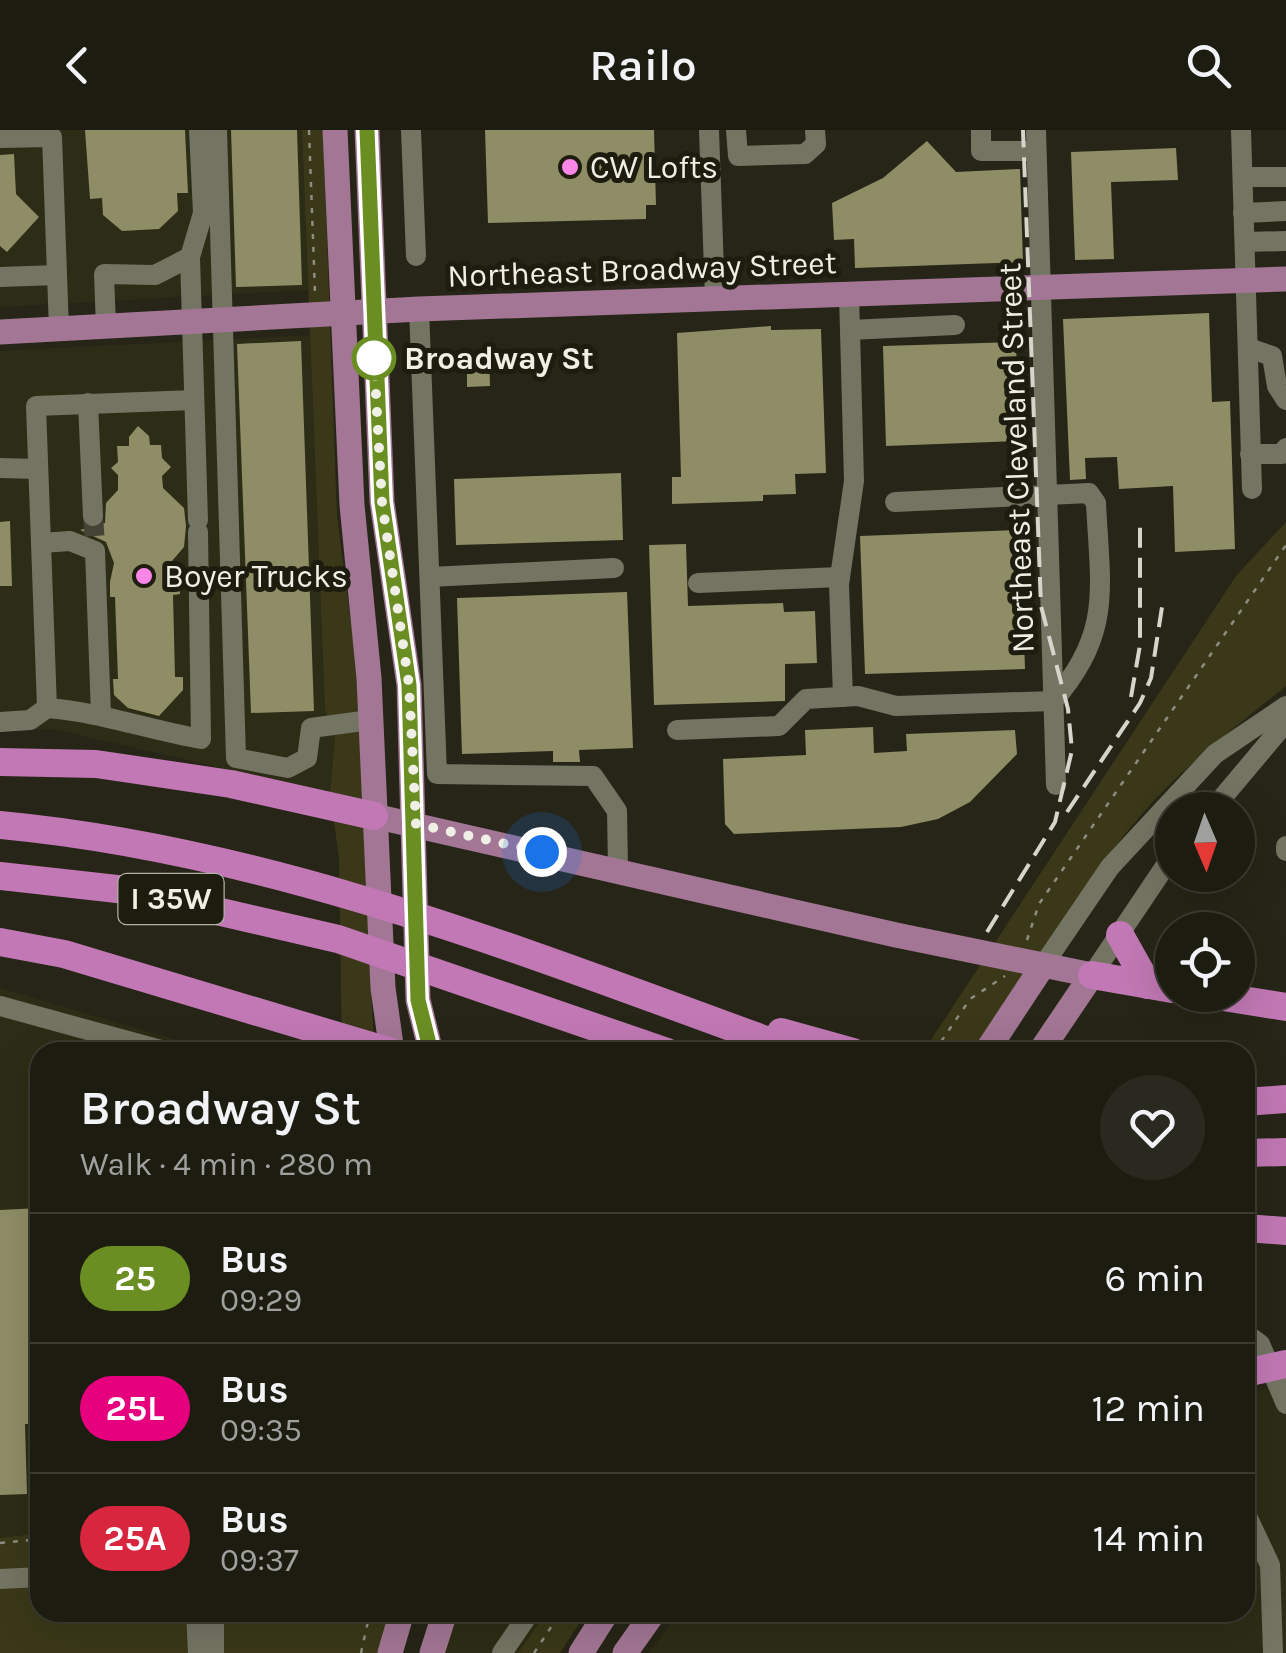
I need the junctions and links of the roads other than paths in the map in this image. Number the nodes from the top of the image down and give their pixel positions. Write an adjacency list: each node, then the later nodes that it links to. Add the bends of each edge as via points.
1 (199, 130): 21 (street, via 202,212)
2 (218, 130): 32 (street)
3 (335, 130): 31 (main road)
4 (367, 130): 30 (main road)
5 (412, 130): 20 (street)
6 (710, 130): 28 (street)
7 (736, 130): 8 (street, via 738,156 805,154 816,144)
8 (816, 130)
9 (981, 130): 13 (street, via 981,151)
10 (1241, 130): 15 (street)
11 (26, 134): 12 (street); 22 (street, via 52,137)
12 (0, 138)
13 (1036, 141): 26 (street, Northeast Cleveland Street)
14 (1286, 176): 15 (street)
15 (1243, 177): 17 (street)
16 (1286, 211): 17 (street)
17 (1244, 213): 19 (street)
18 (1286, 241): 19 (street)
19 (1244, 242): 25 (street)
20 (416, 256)
21 (190, 257): 33 (street); 35 (street, via 155,275 104,274)
22 (57, 275): 23 (street); 36 (street)
23 (0, 277)
24 (1286, 279): 25 (main road, Northeast Broadway Street)
25 (1245, 280): 26 (main road, Northeast Broadway Street); 39 (street)
26 (1041, 288): 27 (main road, Northeast Broadway Street); 48 (street, Northeast Cleveland Street)
27 (849, 294): 28 (main road, Northeast Broadway Street); 37 (street)
28 (715, 298): 29 (main road, Northeast Broadway Street)
29 (418, 309): 30 (main road, Northeast Broadway Street); 53 (street)
30 (373, 311): 31 (main road, Northeast Broadway Street); 69 (main road, via 382,502 407,666)
31 (344, 313): 32 (main road, Northeast Broadway Street); 61 (main road)
32 (221, 320): 33 (main road, Northeast Broadway Street); 61 (street, via 236,758 288,768 307,758 310,728)
33 (190, 322): 35 (main road, Northeast Broadway Street); 40 (street)
34 (955, 325): 37 (street)
35 (106, 327): 36 (main road, Northeast Broadway Street)
36 (59, 329): 38 (main road, Northeast Broadway Street)
37 (850, 330): 54 (street, via 853,504)
38 (0, 332)
39 (1249, 348): 41 (street, via 1272,356); 44 (street)
40 (194, 400): 42 (street); 60 (street, via 201,739)
41 (1286, 400)
42 (88, 403): 46 (street, via 36,406); 50 (street)
43 (1286, 448): 44 (street, via 1282,454)
44 (1250, 454): 47 (street)
45 (0, 468): 46 (street)
46 (38, 468): 51 (street)
47 (1252, 489)
48 (1047, 496): 49 (street); 57 (street, Northeast Cleveland Street); 57 (street, via 1089,493 1096,503 1100,583 1098,627 1085,663)
49 (895, 502)
50 (94, 516)
51 (41, 544): 59 (street); 60 (street, via 70,541 95,548)
52 (614, 568): 53 (street)
53 (430, 577): 71 (street, via 437,774 593,776 616,811)
54 (840, 578): 55 (street); 56 (street)
55 (698, 583)
56 (843, 697): 57 (street, via 896,706); 64 (street, via 806,699 779,726)
57 (1053, 701): 66 (street, Northeast Cleveland Street)
58 (1286, 706): 76 (street, via 1215,754 1110,867)
59 (47, 708): 60 (street); 62 (street, via 30,720)
60 (101, 715)
61 (370, 720): 68 (main road)
62 (0, 722)
63 (1286, 722): 67 (street)
64 (676, 730)
65 (0, 762): 68 (highway, via 231,784)
66 (1056, 785)
67 (1227, 792)
68 (374, 816): 69 (main road); 86 (main road)
69 (416, 824): 71 (main road); 87 (main road, via 418,1000)
70 (0, 825): 78 (highway, I 35W, via 126,842 314,886)
71 (618, 869): 76 (main road)
72 (0, 876): 88 (highway, I 35W, via 126,890 338,939)
73 (1155, 882): 74 (street)
74 (1120, 934): 77 (street); 79 (highway)
75 (0, 942): 85 (highway, via 64,954)
76 (1042, 967): 77 (main road); 91 (main road)
77 (1092, 975): 80 (highway); 92 (main road)
78 (592, 978): 89 (highway, I 35W); 90 (highway)
79 (1155, 980)
80 (1155, 986)
81 (1255, 1002): 83 (highway)
82 (0, 1006): 84 (street)
83 (1286, 1007)
84 (124, 1042)
85 (359, 1042)
86 (391, 1042)
87 (428, 1042)
88 (638, 1042)
89 (771, 1042)
90 (818, 1042)
91 (993, 1042)
92 (1047, 1042)
93 (1286, 1099): 94 (highway)
94 (1255, 1101)
95 (1286, 1152): 96 (highway)
96 (1255, 1153)
97 (1255, 1229): 98 (highway)
98 (1286, 1231)
99 (1255, 1340): 102 (street)
100 (1286, 1364): 101 (highway)
101 (1255, 1371)
102 (1286, 1404)
103 (1255, 1533): 106 (street)
104 (30, 1578): 105 (street)
105 (0, 1579)
106 (1280, 1582): 121 (street)
107 (196, 1622): 115 (street)
108 (214, 1622): 116 (street)
109 (399, 1622): 117 (main road)
110 (441, 1622): 118 (main road)
111 (523, 1622): 119 (street)
112 (601, 1622): 120 (main road)
113 (648, 1622): 114 (main road)
114 (632, 1647)
115 (198, 1653)
116 (214, 1653)
117 (390, 1653)
118 (432, 1653)
119 (502, 1653)
120 (581, 1653)
121 (1273, 1653)

